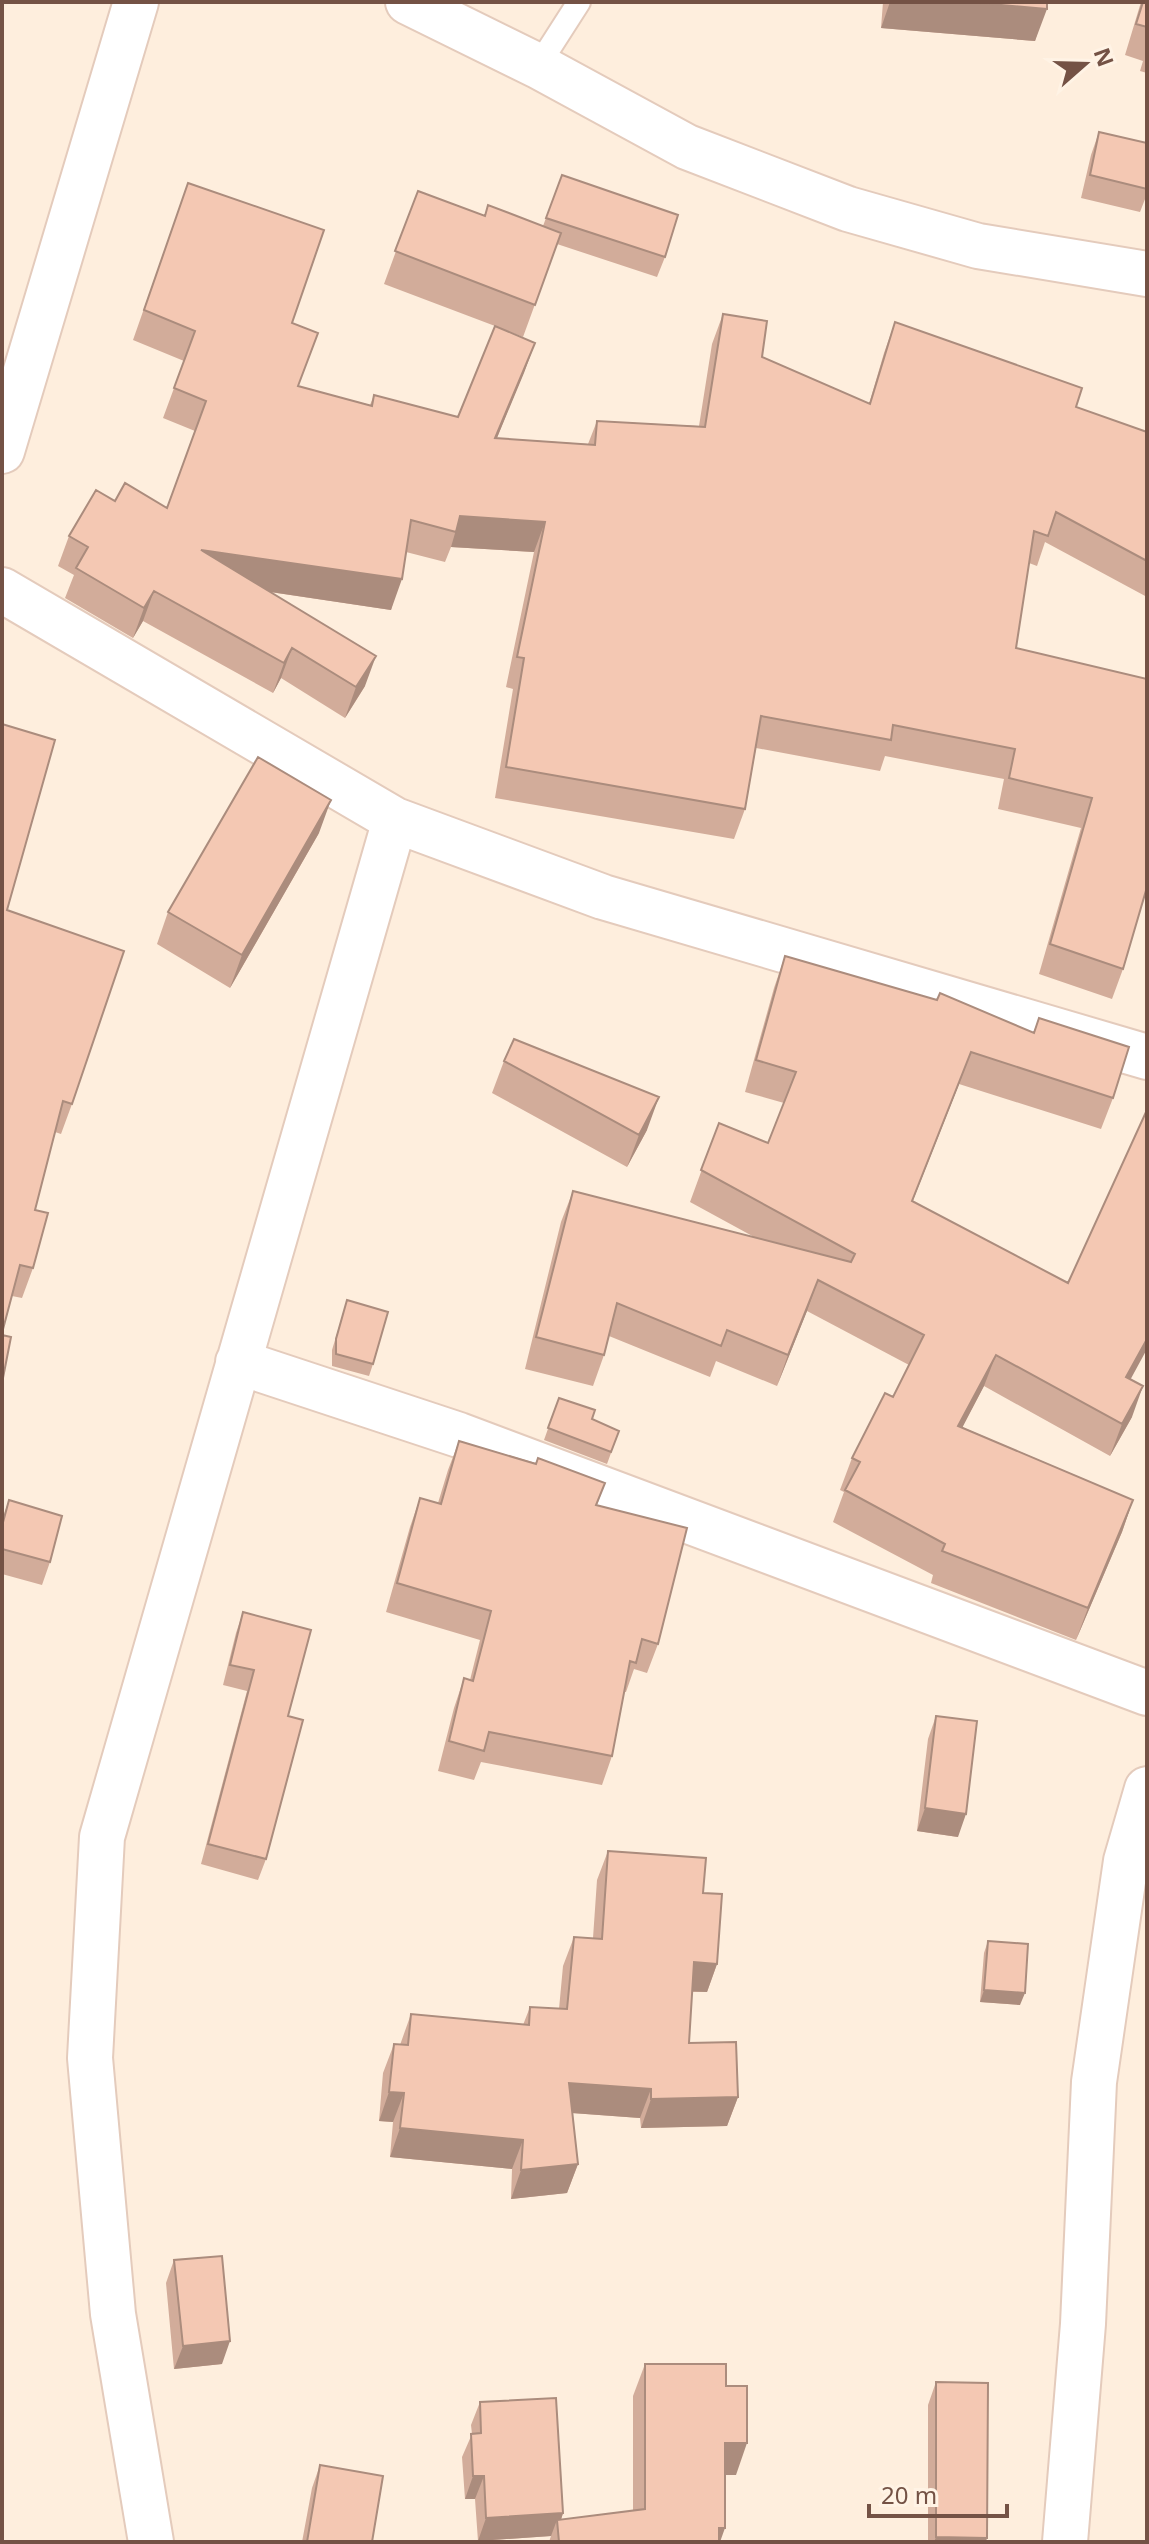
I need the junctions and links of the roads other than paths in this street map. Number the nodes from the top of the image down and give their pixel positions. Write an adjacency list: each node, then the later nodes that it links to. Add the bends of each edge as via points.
1 (136, 2): 6 (street)
2 (408, 2): 4 (street)
3 (579, 2): 4 (lane)
4 (538, 66): 5 (street, via 687,147 848,209 978,246)
5 (1147, 274)
6 (2, 451)
7 (2, 590): 8 (street)
8 (395, 820): 9 (street, via 603,897); 10 (street)
9 (1147, 1057)
10 (238, 1362): 11 (street, via 459,1435); 13 (street, via 102,1837 90,2058 113,2314)
11 (1147, 1693)
12 (1147, 1789): 14 (street, via 1126,1861 1094,2082 1083,2324)
13 (151, 2542)
14 (1065, 2542)

